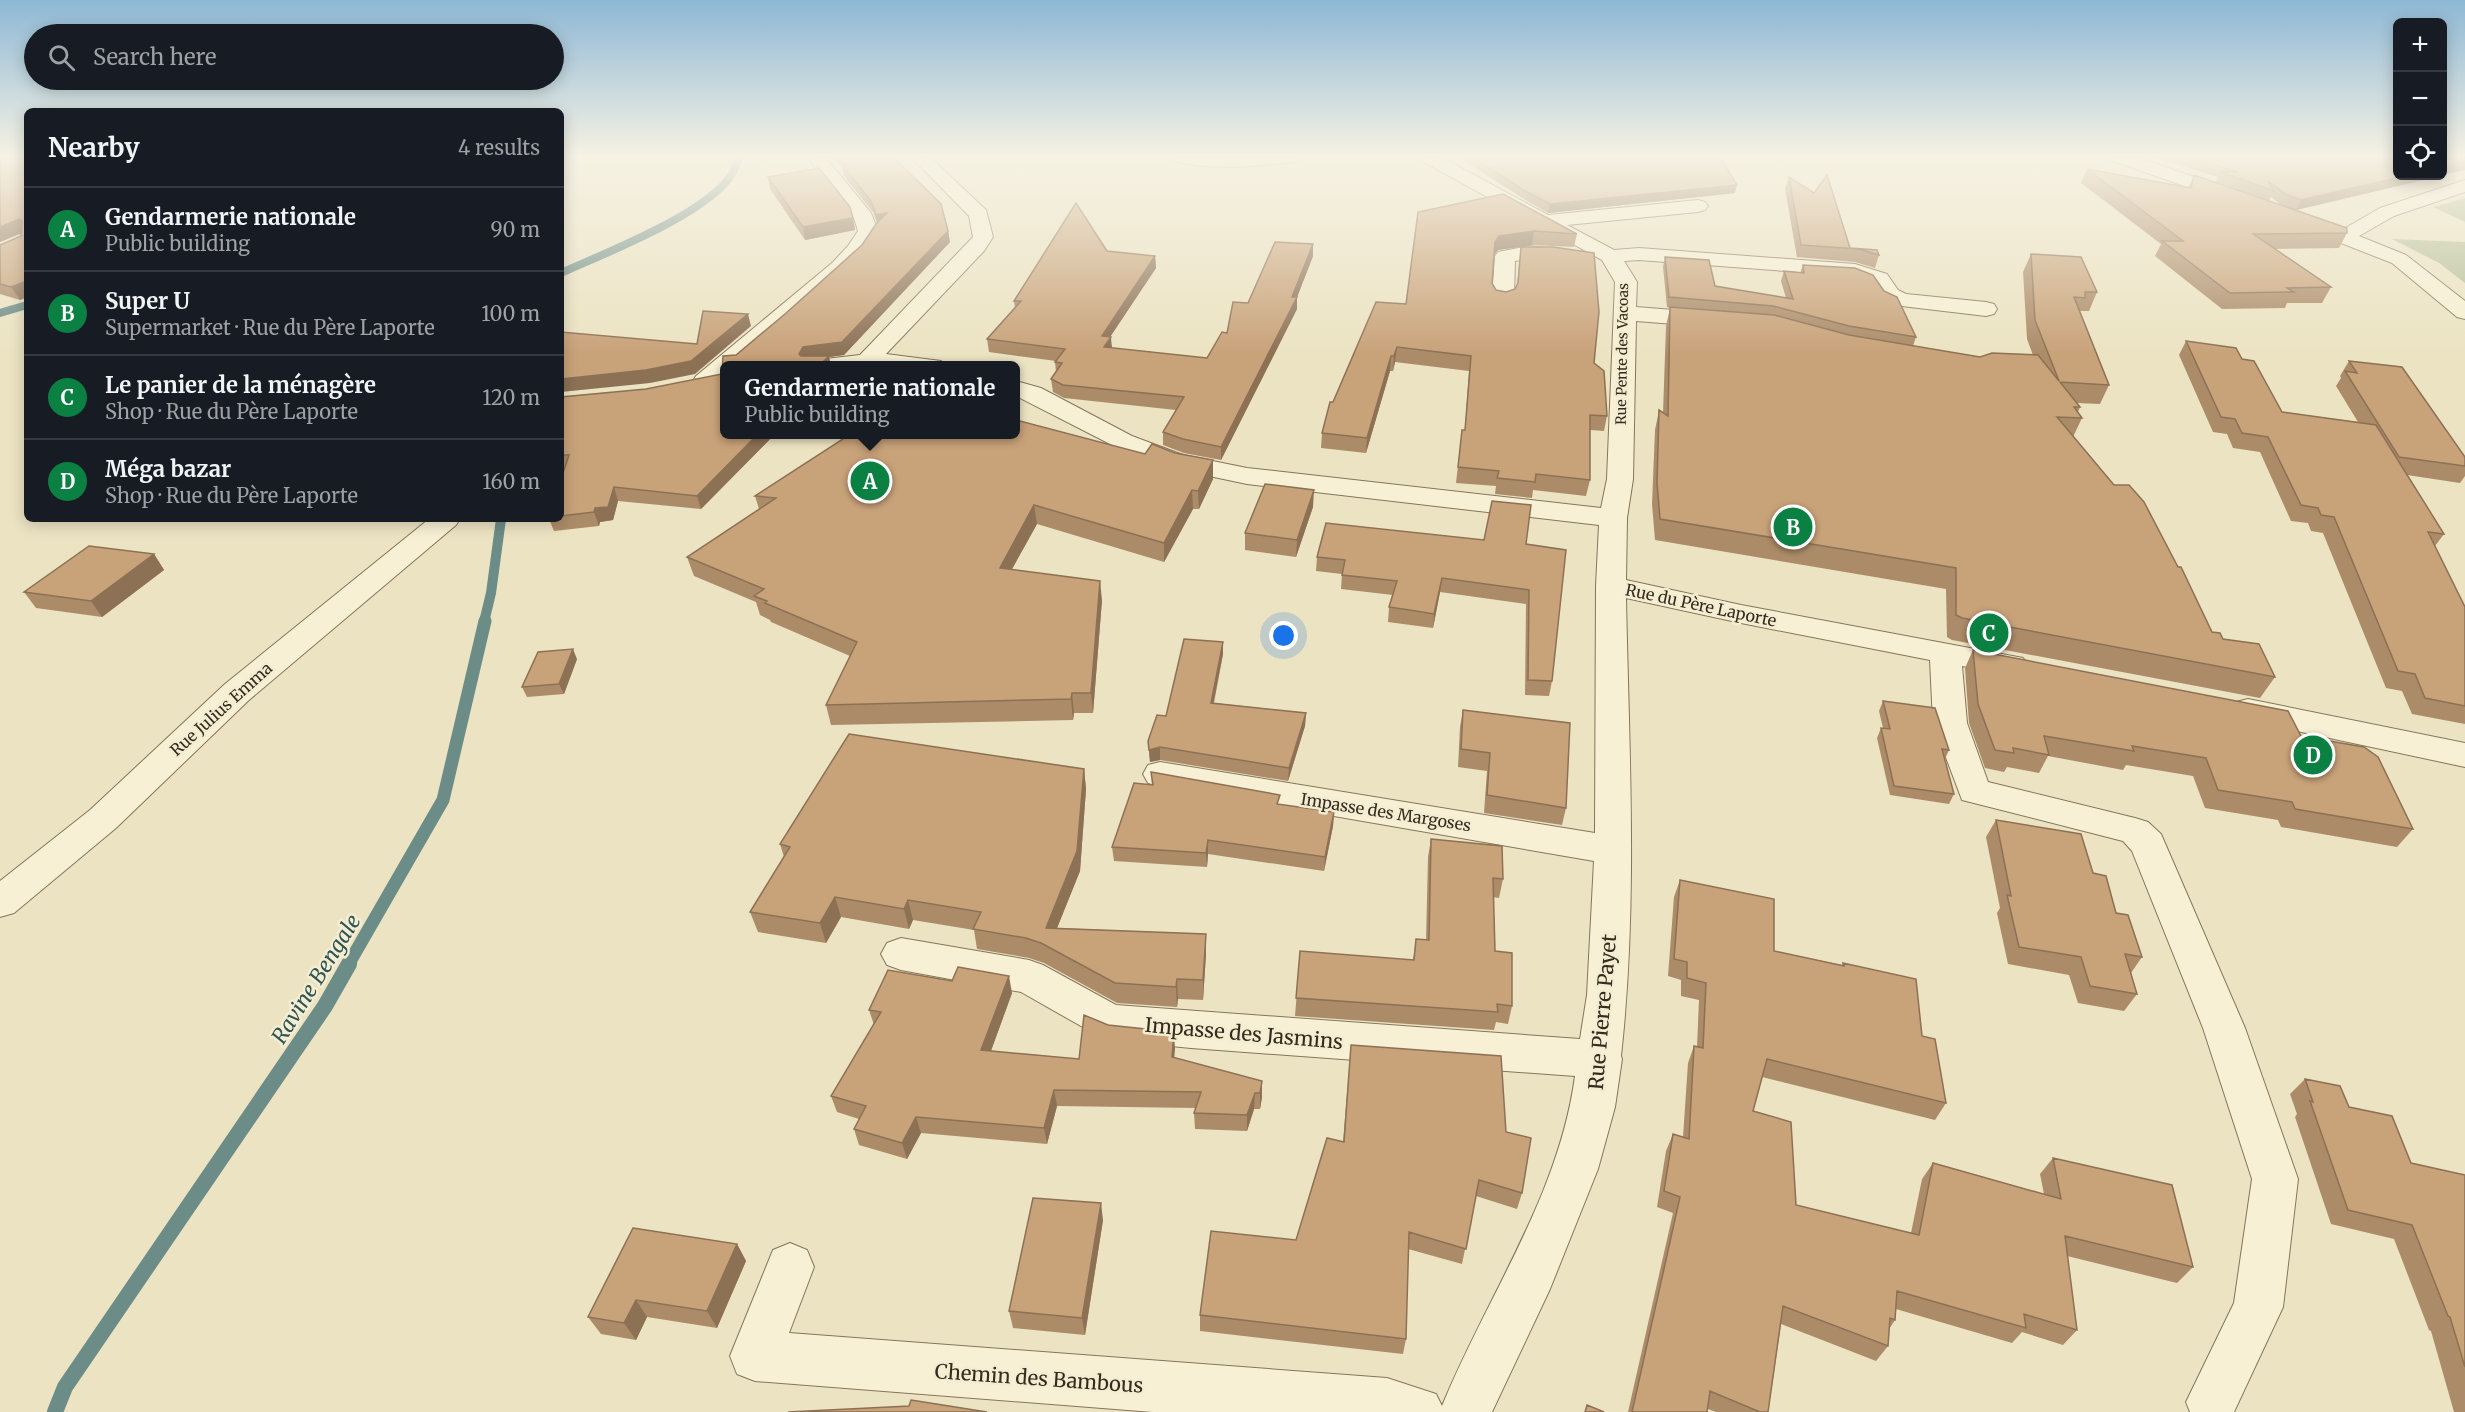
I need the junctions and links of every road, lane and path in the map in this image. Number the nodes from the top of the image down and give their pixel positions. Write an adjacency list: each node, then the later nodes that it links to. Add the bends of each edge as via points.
1 (866, 223): 14 (street, via 868,231 860,247)
2 (981, 223): 13 (street, via 983,237 977,247)
3 (1546, 223): 7 (street)
4 (2307, 223): 6 (street)
5 (2368, 223): 6 (street)
6 (2345, 236): 10 (street, via 2399,259)
7 (1612, 260): 8 (street, via 1547,252 1505,256); 9 (street, via 1639,254 1856,270 1879,279 1890,296 1900,300); 11 (street, Rue Pente des Vacoas, via 1626,282)
8 (1503, 297)
9 (1986, 309)
10 (2465, 312)
11 (1624, 313): 12 (street); 20 (street, Rue Pente des Vacoas, via 1620,479)
12 (1730, 322)
13 (868, 360): 15 (street); 16 (street)
14 (729, 361)
15 (859, 361)
16 (909, 361)
17 (720, 368): 18 (street)
18 (704, 382)
19 (1020, 388): 20 (street, via 1122,441 1176,460 1247,476)
20 (1613, 518): 22 (street, Rue du Père Laporte)
21 (442, 522): 29 (street, Rue Julius Emma, via 237,692 102,819)
22 (1611, 586): 23 (street, Rue du Père Laporte); 28 (street, Rue Pierre Payet)
23 (1945, 653): 24 (street, Rue du Père Laporte); 33 (street, via 1950,723 1974,791 2135,831 2148,844 2224,1028 2275,1179 2258,1307)
24 (2038, 670)
25 (2223, 705): 26 (street)
26 (2465, 754)
27 (1160, 774): 28 (street, Impasse des Margoses)
28 (1613, 850): 31 (street, Rue Pierre Payet)
29 (0, 902)
30 (901, 954): 31 (street, Impasse des Jasmins, via 1029,977 1110,1022)
31 (1601, 1059): 35 (street, Rue Pierre Payet, via 1593,1107 1575,1169 1533,1272)
32 (790, 1267): 34 (street, Chemin des Bambous, via 755,1356 1387,1404)
33 (2212, 1402)
34 (1418, 1412)
35 (1465, 1412)

